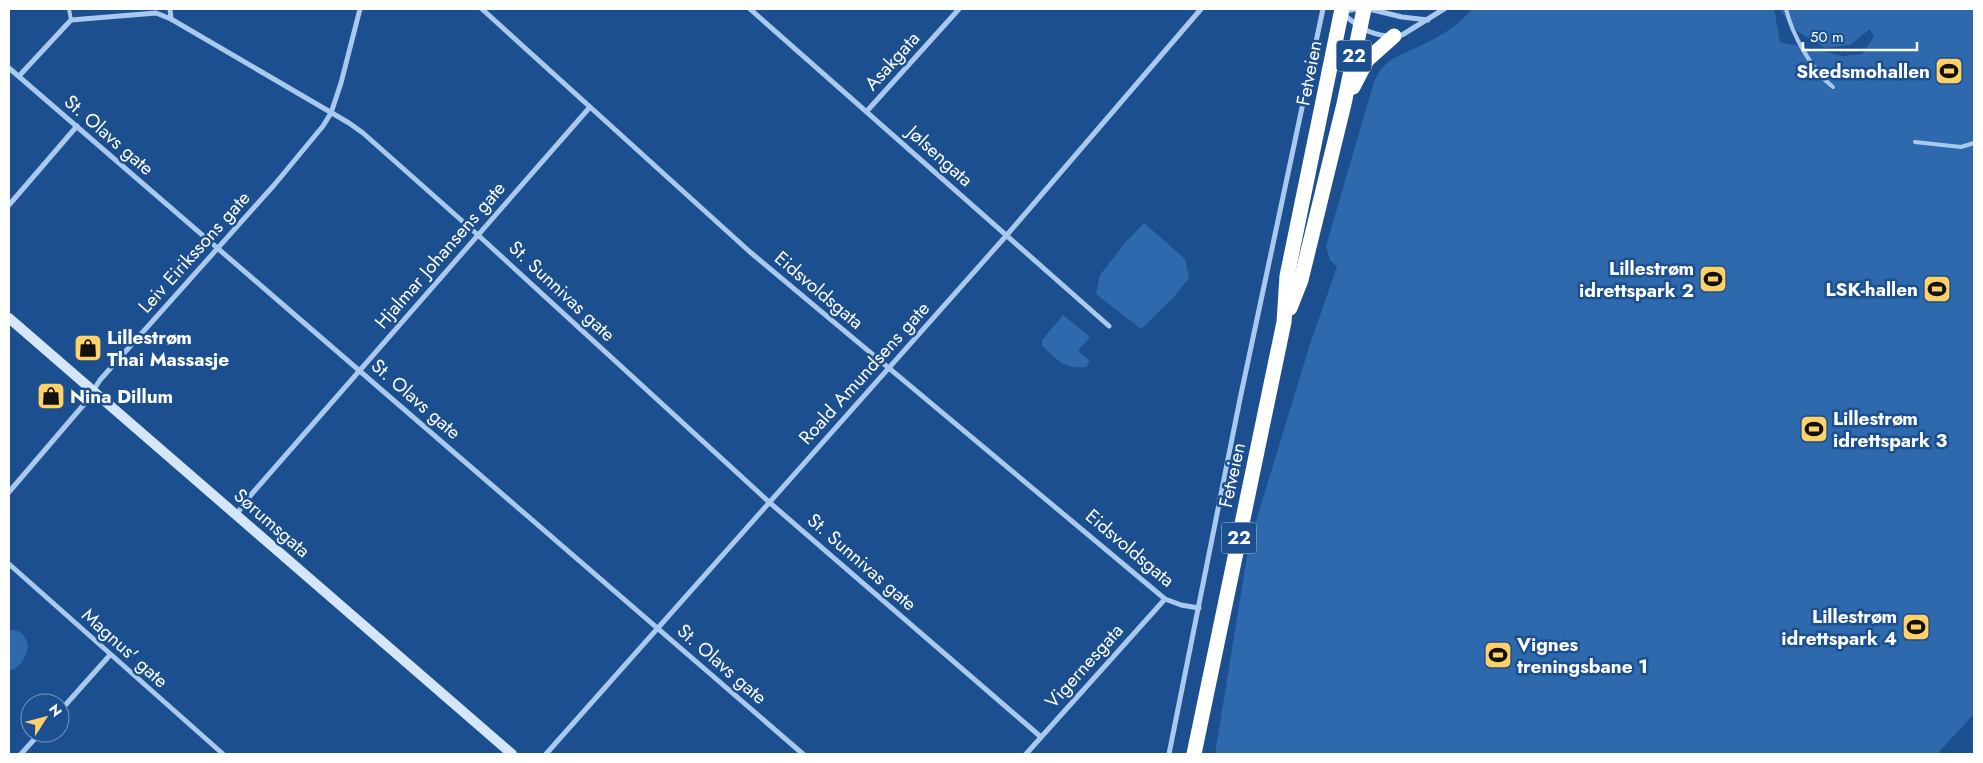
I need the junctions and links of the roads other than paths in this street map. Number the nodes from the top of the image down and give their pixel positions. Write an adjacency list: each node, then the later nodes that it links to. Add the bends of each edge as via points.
1 (69, 9): 15 (lane)
2 (170, 9): 16 (street)
3 (360, 9): 26 (street, Leiv Eirikssons gate)
4 (482, 9): 24 (street, Eidsvoldsgata)
5 (750, 9): 25 (street, Jølsengata)
6 (959, 9): 25 (street, Asakgata)
7 (1201, 9): 32 (street, Roald Amundsens gate)
8 (1323, 9): 45 (street)
9 (1358, 9): 14 (street)
10 (1364, 9): 18 (highway, Fetveien / 22)
11 (1369, 9): 17 (street)
12 (1444, 9): 17 (street)
13 (1786, 9): 22 (lane, via 1789,21 1818,72)
14 (1341, 10): 18 (street); 35 (highway, Fetveien / 22, via 1288,276)
15 (71, 20): 16 (street, St. Sunnivas gate, via 156,13); 21 (street)
16 (171, 20): 26 (street, St. Sunnivas gate)
17 (1428, 20): 19 (street, via 1402,35)
18 (1360, 28): 19 (street); 23 (highway, Fetveien / 22)
19 (1394, 36): 23 (highway, via 1367,60)
20 (9, 68): 21 (street, St. Olavs gate)
21 (19, 76): 27 (street, St. Olavs gate)
22 (1833, 87)
23 (1344, 104): 35 (highway, Fetveien / 22, via 1301,280)
24 (590, 107): 31 (street, Hjalmar Johansens gate); 37 (street, Eidsvoldsgata, via 726,231)
25 (867, 111): 32 (street, Jølsengata)
26 (331, 113): 31 (street, St. Sunnivas gate, via 363,133); 33 (street, Leiv Eirikssons gate, via 312,141)
27 (77, 126): 30 (street); 33 (street, St. Olavs gate)
28 (1915, 142): 29 (lane, via 1961,148)
29 (1974, 143)
30 (9, 206)
31 (478, 234): 38 (street, Hjalmar Johansens gate); 41 (street, St. Sunnivas gate)
32 (1006, 236): 36 (street, Jølsengata); 37 (street, Roald Amundsens gate)
33 (217, 248): 38 (street, St. Olavs gate); 39 (street, Leiv Eirikssons gate)
34 (9, 318): 39 (main road, Sørumsgata)
35 (1284, 322): 58 (highway, Fetveien / 22)
36 (1109, 326)
37 (889, 368): 41 (street, Roald Amundsens gate); 44 (street, Eidsvoldsgata)
38 (360, 371): 42 (street, Hjalmar Johansens gate); 46 (street, St. Olavs gate)
39 (93, 391): 40 (street, Leiv Eirikssons gate); 42 (main road, Sørumsgata)
40 (9, 492)
41 (769, 502): 46 (street, Roald Amundsens gate); 49 (street, St. Sunnivas gate)
42 (236, 515): 53 (main road, Sørumsgata)
43 (9, 564): 47 (street, Magnus' gate)
44 (1165, 599): 45 (street, Eidsvoldsgata); 49 (street, Vigernesgata)
45 (1199, 608): 57 (street)
46 (659, 629): 54 (street, Roald Amundsens gate); 55 (street, St. Olavs gate)
47 (110, 654): 48 (street); 52 (street, Magnus' gate)
48 (70, 699)
49 (1041, 737): 56 (street, Vigernesgata)
50 (31, 743): 51 (street)
51 (21, 754)
52 (223, 754)
53 (512, 754)
54 (546, 754)
55 (803, 754)
56 (1026, 754)
57 (1168, 754)
58 (1194, 754)

